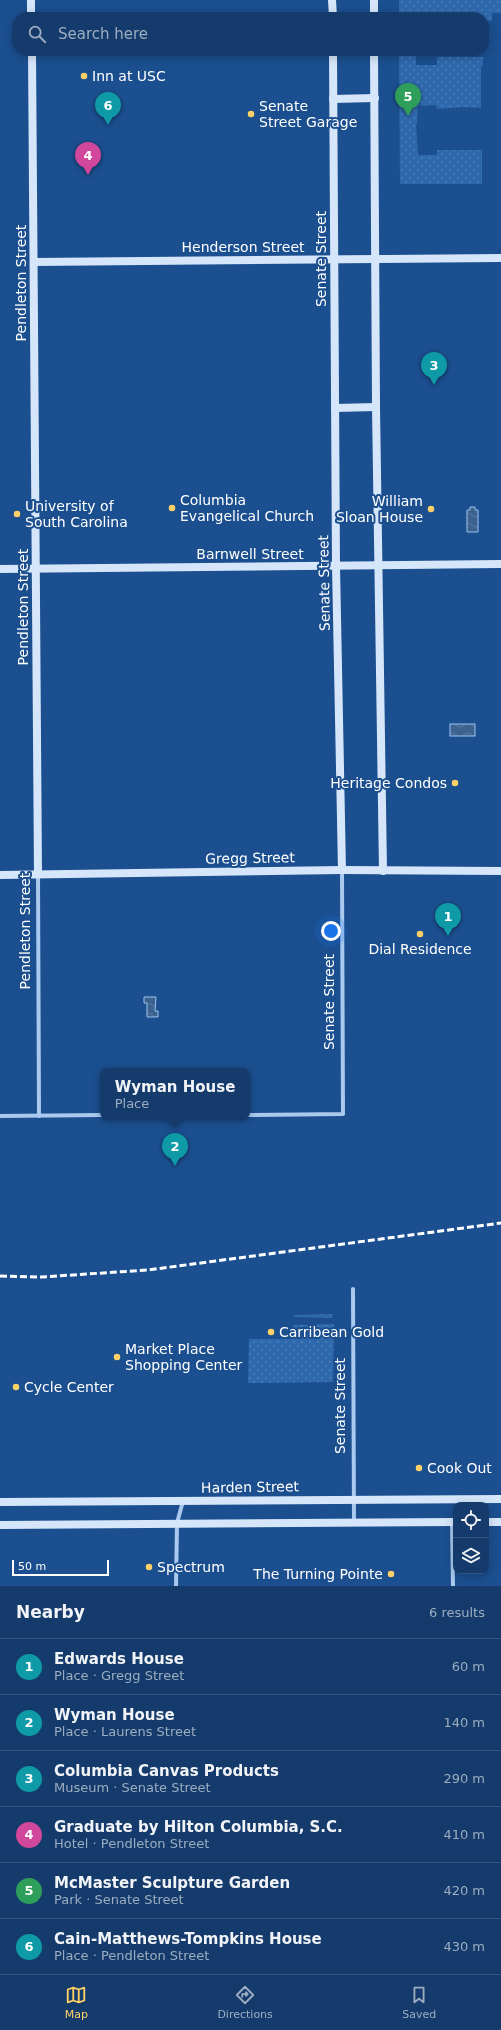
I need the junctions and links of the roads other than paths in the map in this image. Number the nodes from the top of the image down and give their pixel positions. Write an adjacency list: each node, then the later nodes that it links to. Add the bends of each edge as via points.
1 (31, 0): 4 (street)
2 (332, 0): 5 (street)
3 (374, 0): 6 (street)
4 (31, 12)
5 (333, 12)
6 (374, 12)
7 (32, 56): 15 (street, Pendleton Street)
8 (333, 56): 11 (street, Senate Street)
9 (374, 56): 10 (street)
10 (374, 98): 11 (street); 14 (street)
11 (333, 99): 13 (street, Senate Street)
12 (501, 258): 14 (street, Henderson Street)
13 (334, 259): 14 (street, Henderson Street); 15 (street, Henderson Street); 17 (street, Senate Street)
14 (376, 259): 16 (street)
15 (34, 262): 22 (street, Pendleton Street)
16 (376, 407): 17 (street); 19 (street)
17 (335, 408): 20 (street, Senate Street)
18 (501, 564): 19 (street, Barnwell Street)
19 (379, 565): 20 (street, Barnwell Street); 24 (street)
20 (336, 566): 22 (street, Barnwell Street); 23 (street, Senate Street)
21 (0, 568): 22 (street, Barnwell Street)
22 (36, 569): 26 (street, Pendleton Street)
23 (342, 870): 24 (street, Gregg Street); 26 (street, Gregg Street); 29 (street, Senate Street, via 343,1114)
24 (383, 871): 25 (street, Gregg Street)
25 (501, 871)
26 (38, 874): 27 (street, Gregg Street); 31 (street, Pendleton Street)
27 (0, 875)
28 (100, 1115): 31 (street)
29 (250, 1115)
30 (0, 1116): 31 (street)
31 (39, 1116)
32 (352, 1289): 33 (street, Senate Street)
33 (354, 1499): 34 (street, Harden Street); 35 (street, Harden Street); 37 (street, Senate Street)
34 (501, 1499)
35 (183, 1501): 36 (street, Harden Street); 41 (street)
36 (0, 1502)
37 (354, 1522): 38 (street); 41 (street)
38 (453, 1522)
39 (489, 1522): 40 (street)
40 (501, 1522)
41 (177, 1524): 42 (street); 44 (street)
42 (0, 1525)
43 (454, 1538): 45 (street)
44 (176, 1586)
45 (453, 1586)

